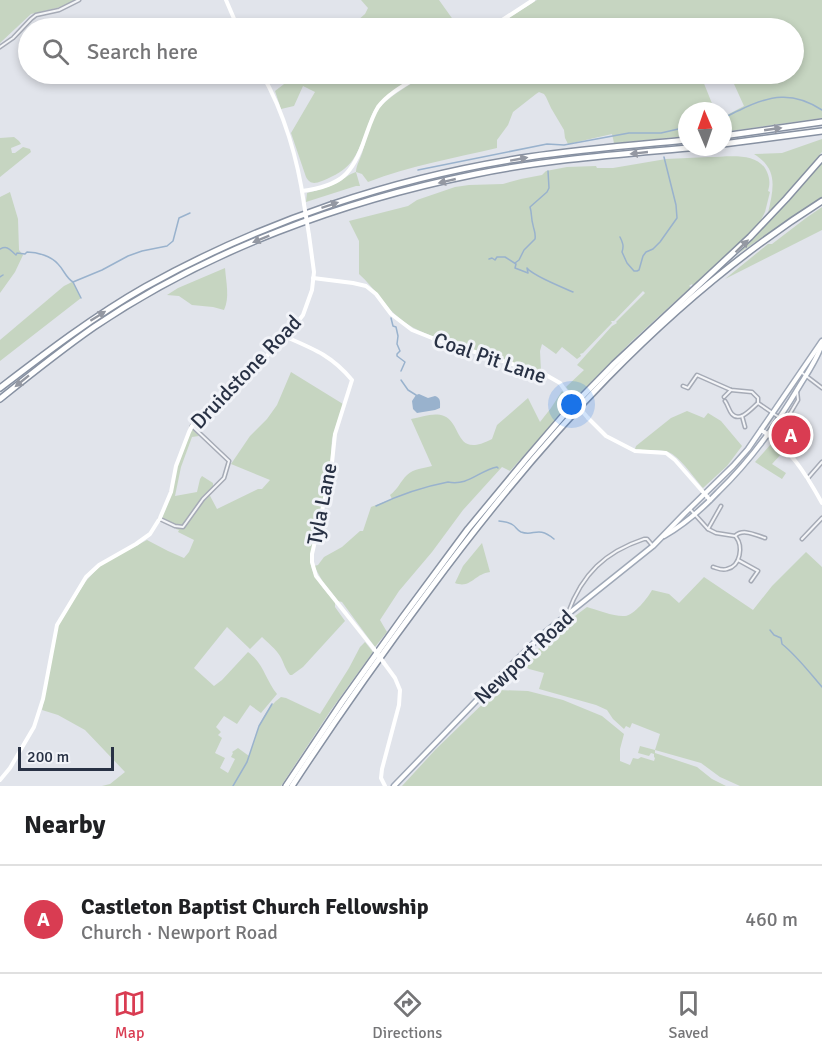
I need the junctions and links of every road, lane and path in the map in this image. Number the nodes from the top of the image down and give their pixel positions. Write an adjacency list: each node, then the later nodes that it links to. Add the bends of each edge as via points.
1 (79, 0): 4 (street)
2 (226, 0): 5 (street)
3 (533, 0): 6 (street)
4 (32, 18)
5 (234, 18)
6 (505, 18)
7 (18, 33): 8 (street)
8 (0, 47)
9 (268, 84): 18 (street, Druidstone Road, via 297,162)
10 (408, 84): 18 (street, via 379,106 349,172 327,186)
11 (822, 122): 13 (highway, one-way to 11)
12 (822, 131): 15 (highway)
13 (732, 135)
14 (678, 141): 26 (highway, one-way to 14, via 88,322 144,288 225,246 321,208 474,167 528,157)
15 (732, 143)
16 (678, 149): 31 (highway, one-way to 31, via 554,161 476,174 322,215 233,251 152,292 57,353)
17 (822, 158): 63 (highway, one-way to 17, via 402,618 526,459 579,399 750,237)
18 (302, 191): 20 (street, Druidstone Road, bridge)
19 (822, 201): 64 (highway, via 756,246 691,300 560,428 433,585)
20 (314, 278): 21 (street, Druidstone Road, via 303,315); 44 (street, Coal Pit Lane, bridge, via 366,286 412,330 546,375 560,383 606,436 634,451 666,453)
21 (286, 337): 37 (street, Druidstone Road); 65 (street, Tyla Lane, bridge, via 325,354 352,380 335,434 312,562 316,576 374,649 400,690 382,769)
22 (822, 343): 23 (street, Newport Road); 24 (street, Newport Road)
23 (801, 372): 24 (street); 34 (street, Newport Road)
24 (806, 376): 27 (street); 29 (street, Newport Road)
25 (683, 386): 28 (street, via 688,388 697,375)
26 (0, 388)
27 (822, 388)
28 (730, 390): 30 (street); 33 (street, via 752,392)
29 (797, 391): 36 (street, Newport Road); 41 (street, Newport Road, via 798,400)
30 (724, 396)
31 (0, 399)
32 (725, 401): 35 (street, via 733,415)
33 (758, 403): 34 (street); 35 (street)
34 (772, 413): 36 (street); 39 (street, Newport Road)
35 (742, 416): 38 (street)
36 (779, 420): 40 (street, Newport Road); 41 (street)
37 (192, 426): 50 (street, Druidstone Road); 50 (street, via 229,461 224,478 183,526)
38 (745, 427)
39 (761, 430): 40 (street); 44 (street, Newport Road, via 734,466)
40 (768, 434): 41 (street); 45 (street, Newport Road)
41 (775, 440): 43 (street)
42 (822, 462): 43 (street)
43 (808, 478): 46 (street)
44 (704, 493): 45 (street, Coal Pit Lane); 48 (street, Newport Road)
45 (710, 500): 49 (street, Newport Road)
46 (822, 503)
47 (721, 506): 52 (street)
48 (690, 508): 49 (street); 54 (street, Newport Road)
49 (694, 514): 52 (street); 54 (street, Newport Road)
50 (160, 518): 62 (street, Druidstone Road, via 145,539 93,570 62,616 54,635 45,691 34,727)
51 (822, 518): 56 (street)
52 (708, 529): 53 (street)
53 (735, 536): 55 (street, via 742,531); 58 (street, via 740,549)
54 (662, 537): 57 (street, Newport Road)
55 (765, 538)
56 (802, 539)
57 (653, 546): 61 (street, Newport Road); 61 (street, via 644,539 601,561 584,581)
58 (738, 560): 59 (street, via 728,569); 60 (street, via 758,571)
59 (713, 567)
60 (751, 581)
61 (567, 615): 66 (street, Newport Road, via 503,673)
62 (0, 780)
63 (286, 786)
64 (292, 786)
65 (385, 786)
66 (394, 786)

